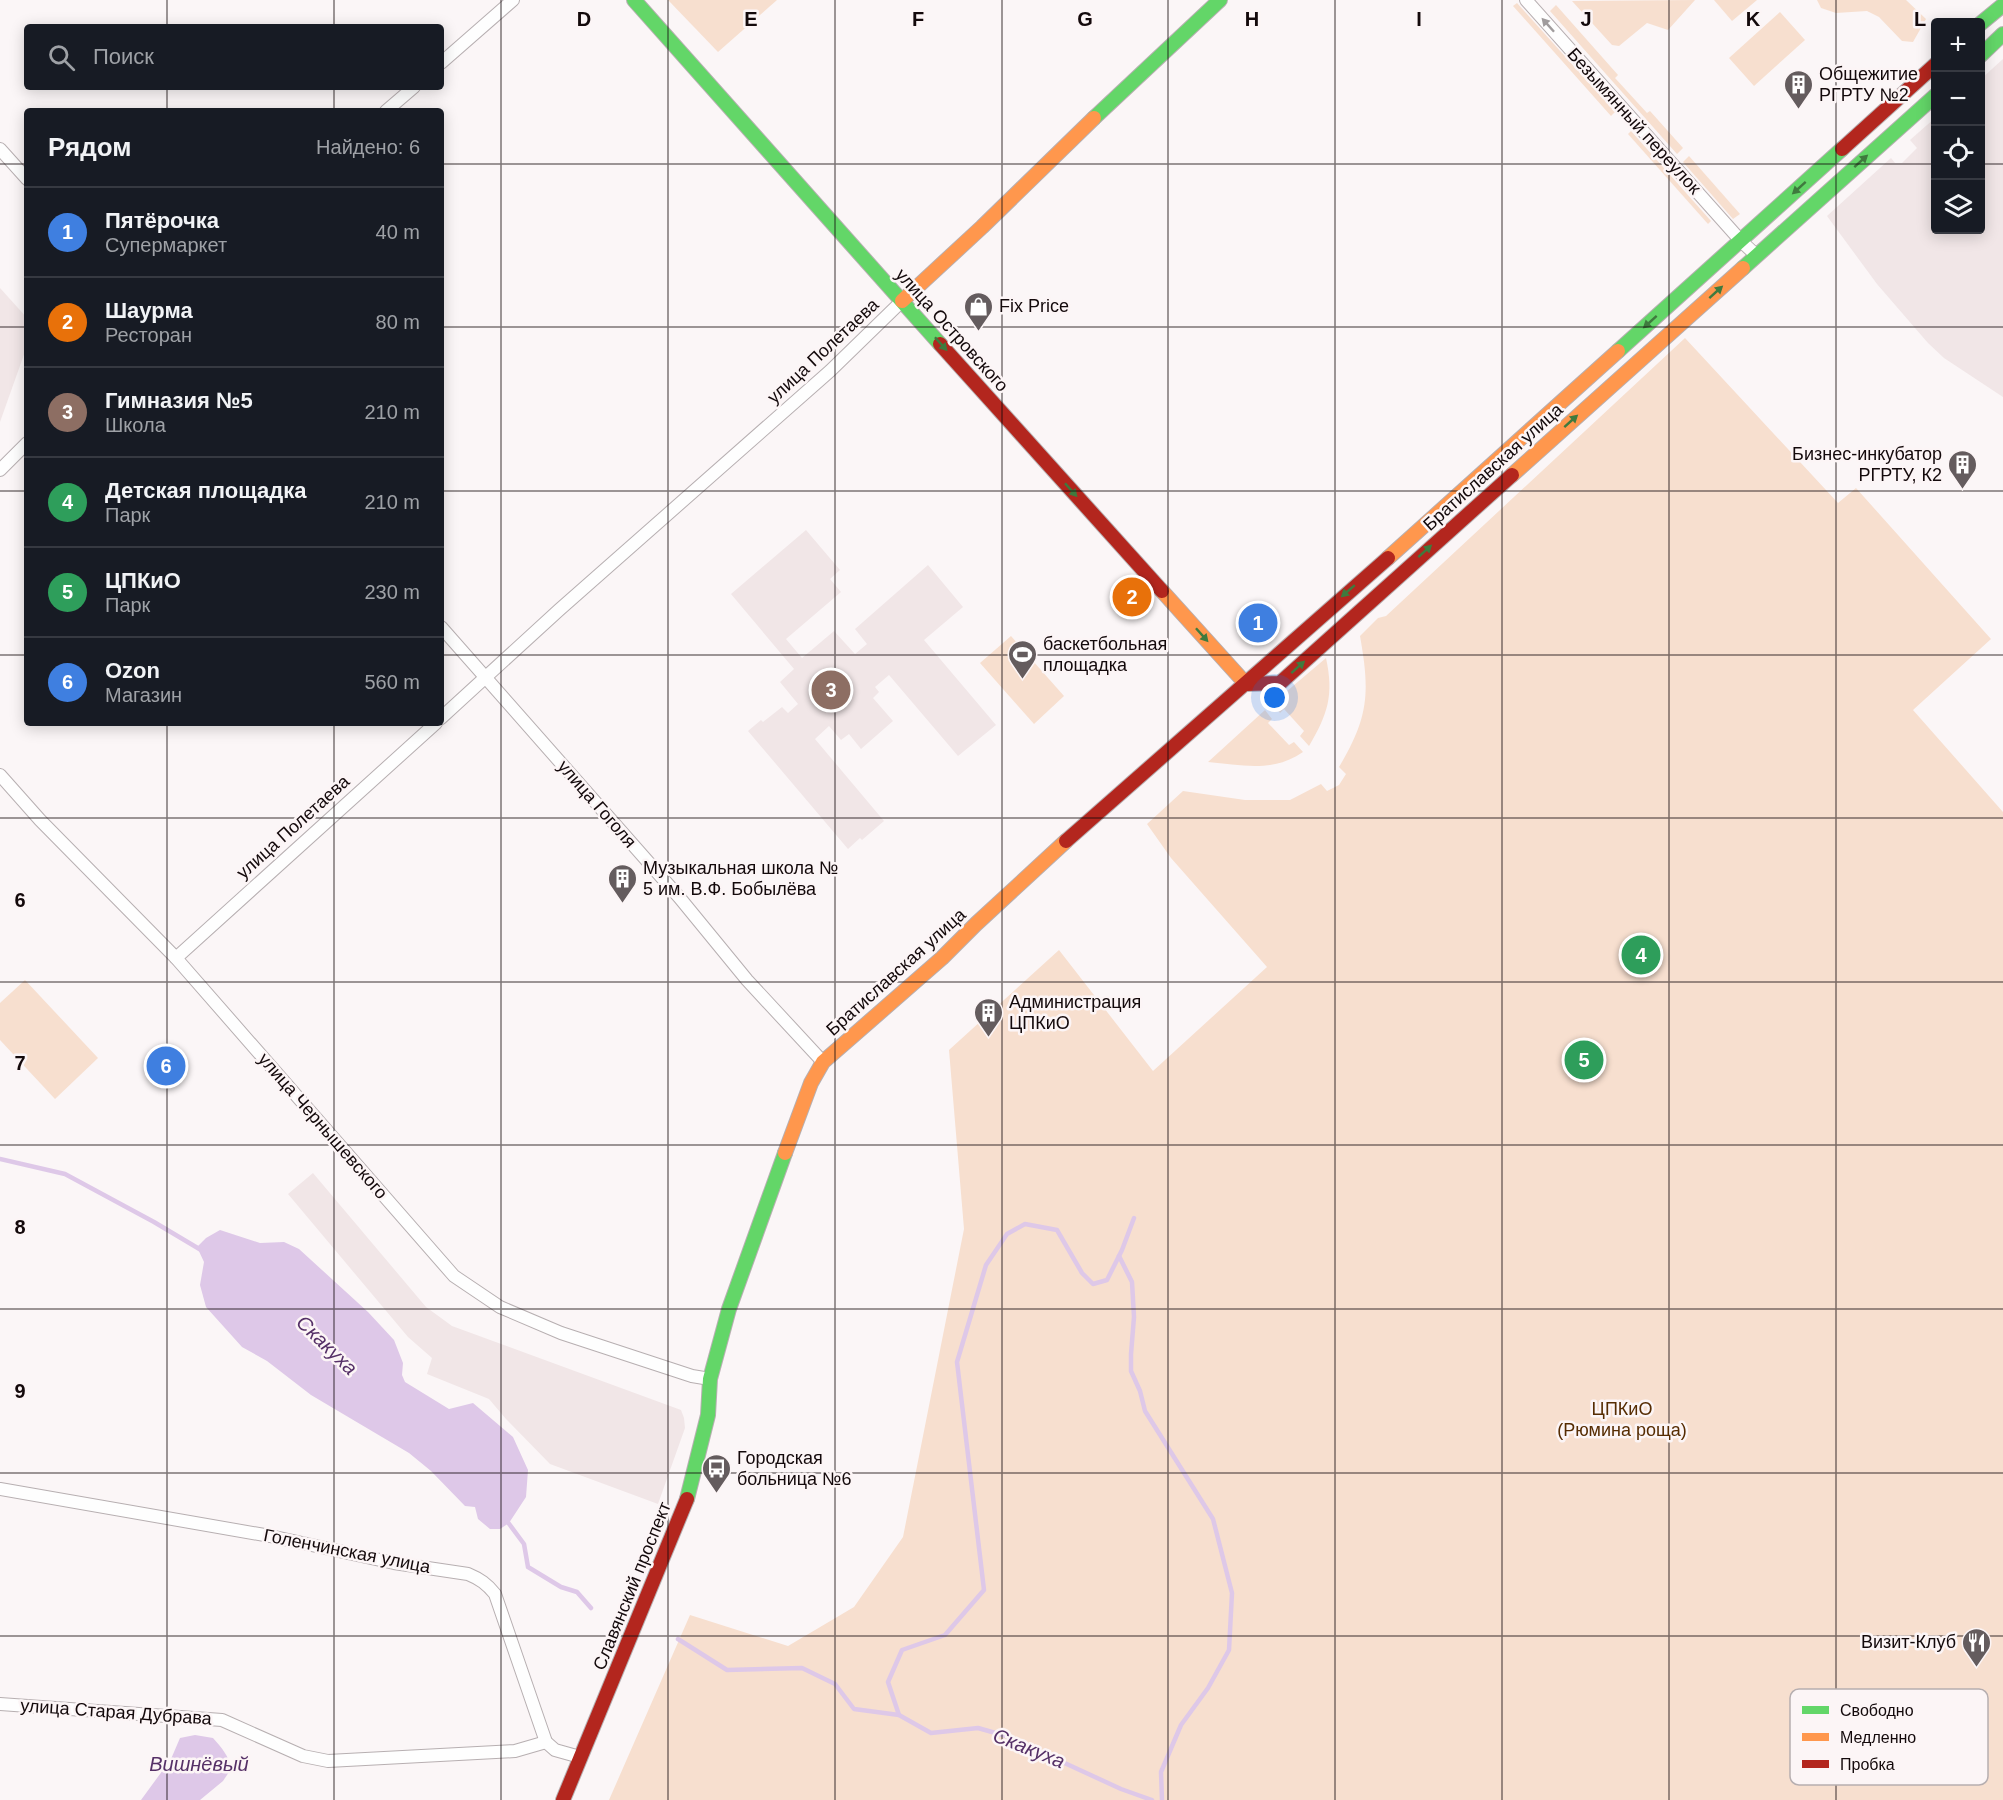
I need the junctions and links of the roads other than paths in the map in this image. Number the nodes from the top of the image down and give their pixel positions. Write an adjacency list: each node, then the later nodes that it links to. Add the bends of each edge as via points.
1 (513, 0): 9 (street)
2 (634, 0): 18 (street, улица Островского)
3 (1220, 0): 18 (street, улица Полетаева)
4 (1527, 0): 16 (street, Безымянный переулок, one-way to 4)
5 (2003, 5): 6 (street)
6 (1985, 20)
7 (2003, 34): 8 (street)
8 (1985, 51)
9 (444, 60)
10 (1931, 68): 16 (street, Братиславская улица, one-way to 16)
11 (410, 90): 13 (street)
12 (1931, 99): 17 (street, Братиславская улица, one-way to 12)
13 (390, 108)
14 (0, 149): 15 (street)
15 (24, 176)
16 (1741, 241): 17 (street); 23 (street, Братиславская улица, one-way to 23)
17 (1756, 256): 23 (street, Братиславская улица, one-way to 17, via 1280,683)
18 (902, 301): 22 (street, улица Полетаева, via 830,371); 23 (street, улица Островского, one-way to 23)
19 (24, 446): 20 (street)
20 (0, 470)
21 (444, 630): 22 (street, улица Гоголя)
22 (486, 678): 24 (street, улица Полетаева); 28 (street, улица Гоголя, via 747,980)
23 (1246, 684): 28 (street, Братиславская улица)
24 (444, 715)
25 (433, 726): 27 (street, улица Полетаева)
26 (0, 774): 27 (street, улица Чернышевского)
27 (176, 958): 29 (street, улица Чернышевского, via 454,1276 500,1307 561,1333)
28 (823, 1062): 29 (street, Братиславская улица, via 752,1241)
29 (710, 1379): 33 (street, Славянский проспект, via 708,1415 681,1517)
30 (0, 1490): 32 (street, Голенчинская улица, via 270,1536 478,1578 495,1594)
31 (0, 1704): 32 (street, улица Старая Дубрава, via 222,1720 303,1756 328,1761 515,1751)
32 (546, 1742): 33 (street, via 555,1750)
33 (580, 1757): 34 (street, Славянский проспект)
34 (563, 1800)

